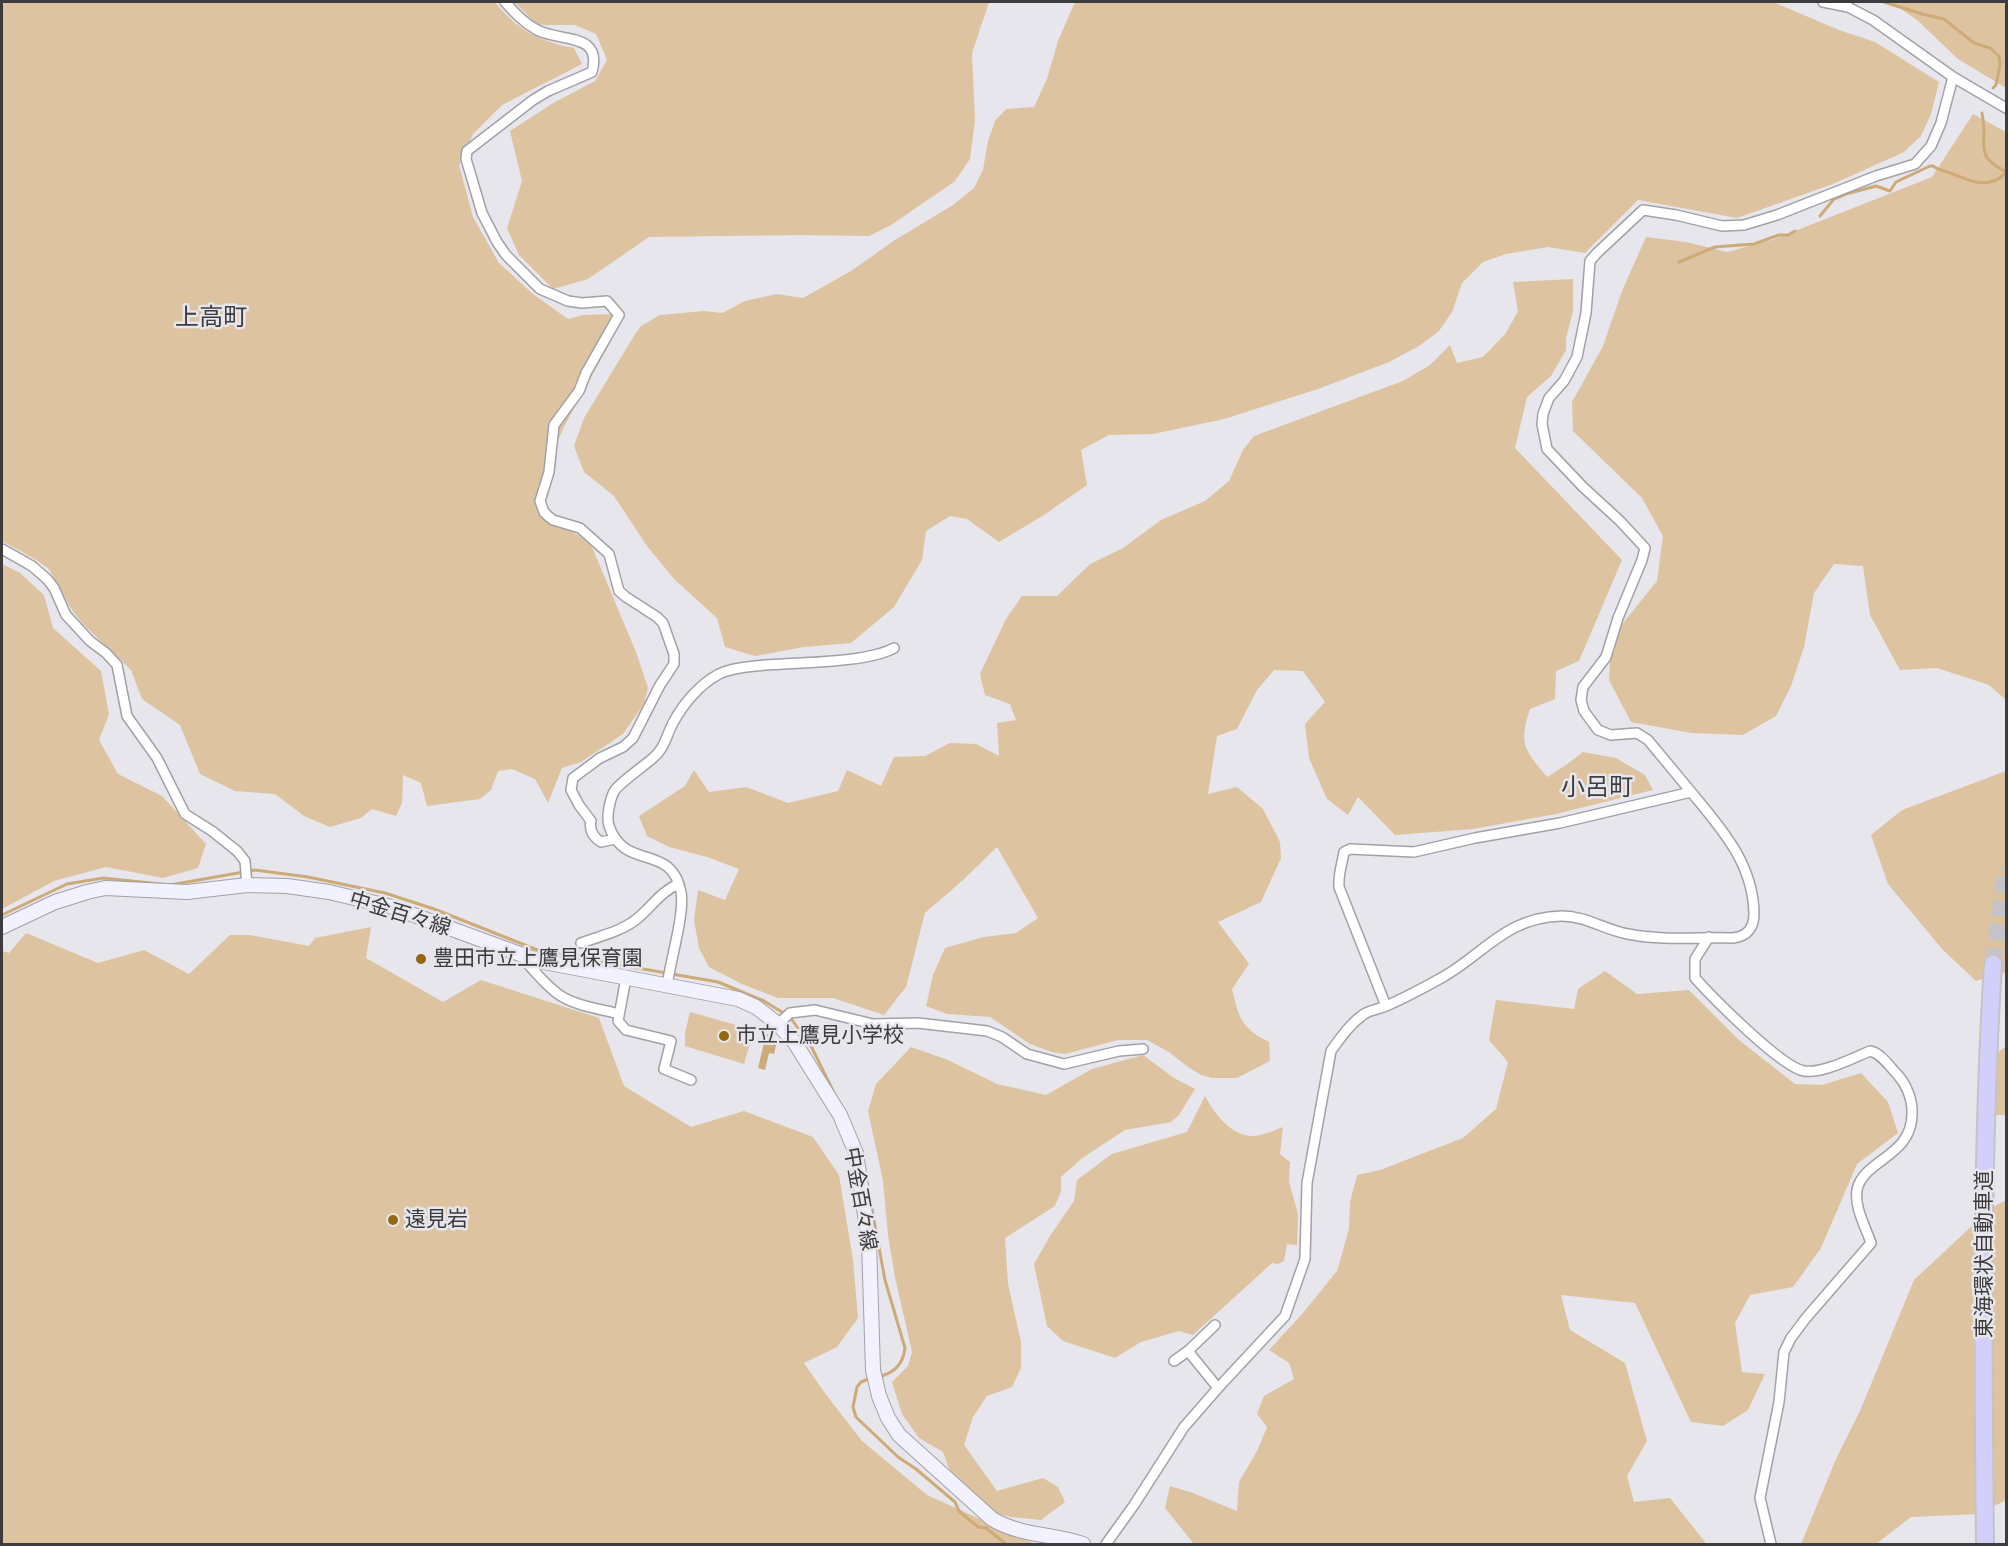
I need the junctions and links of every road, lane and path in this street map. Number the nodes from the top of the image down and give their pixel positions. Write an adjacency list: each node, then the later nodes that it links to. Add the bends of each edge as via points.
1 (505, 2): 8 (street, via 521,20 536,29 585,42 594,64 592,72 533,100 467,151 482,213 506,255 540,289 568,301 607,302 619,315 579,391 554,425 549,472 540,501 553,520 580,528 609,554 619,591 663,623 674,654 672,670 633,738 578,773 571,784 596,838 601,842)
2 (1823, 2): 3 (street, via 1848,7 1872,20)
3 (1953, 77): 4 (street); 7 (street, via 1931,146 1915,164 1744,225 1722,226 1643,210 1590,261 1586,313 1576,357 1564,381 1549,398 1542,424 1548,449 1645,548 1606,657 1583,687 1581,700 1598,730 1611,735 1637,733)
4 (2007, 108)
5 (2, 549): 9 (street, via 47,579 66,615 117,665 128,716 157,758 185,814 237,851 245,861)
6 (894, 648): 8 (street, via 874,655 745,667 720,673 684,705 657,755 615,790 608,823)
7 (1691, 792): 12 (street, via 1741,860 1754,908 1754,922 1742,937); 18 (street, via 1414,852 1344,852 1339,887)
8 (615, 839): 10 (street, via 633,854 666,864)
9 (247, 882): 11 (main road, 中金百々線, via 187,892 105,888 55,902); 14 (main road, 中金百々線, via 329,892 392,907)
10 (678, 884): 13 (street, via 658,897 638,918); 17 (street, via 681,907)
11 (2, 927)
12 (1709, 937): 18 (street, via 1656,938 1625,934 1583,918 1539,918 1512,927 1444,976); 29 (street, via 1695,959 1695,978 1763,1044 1804,1071 1816,1071 1870,1051 1877,1052 1903,1081 1912,1103 1913,1119 1905,1141 1864,1177 1857,1189 1856,1201 1871,1243 1806,1318 1784,1352 1779,1402 1760,1498)
13 (581, 943)
14 (528, 958): 16 (main road, 中金百々線); 19 (street, via 527,963 561,997)
15 (1993, 964): 30 (highway, 東海環状自動車道, via 1985,1147)
16 (626, 978): 17 (main road, 中金百々線); 19 (street)
17 (667, 984): 20 (main road, 中金百々線, via 738,999)
18 (1386, 1006): 26 (street, via 1355,1021 1331,1051 1311,1150 1305,1259 1286,1316)
19 (619, 1014): 22 (street, via 618,1021 626,1030 671,1041 664,1069)
20 (780, 1022): 21 (street, via 790,1013 815,1010 873,1024 918,1023 987,1031 1028,1054 1064,1064); 27 (main road, 中金百々線, via 840,1115 856,1152 869,1242 874,1377 888,1418 899,1435 992,1520 1007,1528)
21 (1143, 1049)
22 (691, 1080)
23 (1215, 1325): 24 (street)
24 (1188, 1351): 25 (street); 26 (street)
25 (1174, 1361)
26 (1218, 1388): 28 (street, via 1184,1427)
27 (1083, 1545)
28 (1106, 1545)
29 (1771, 1545)
30 (1985, 1545)

